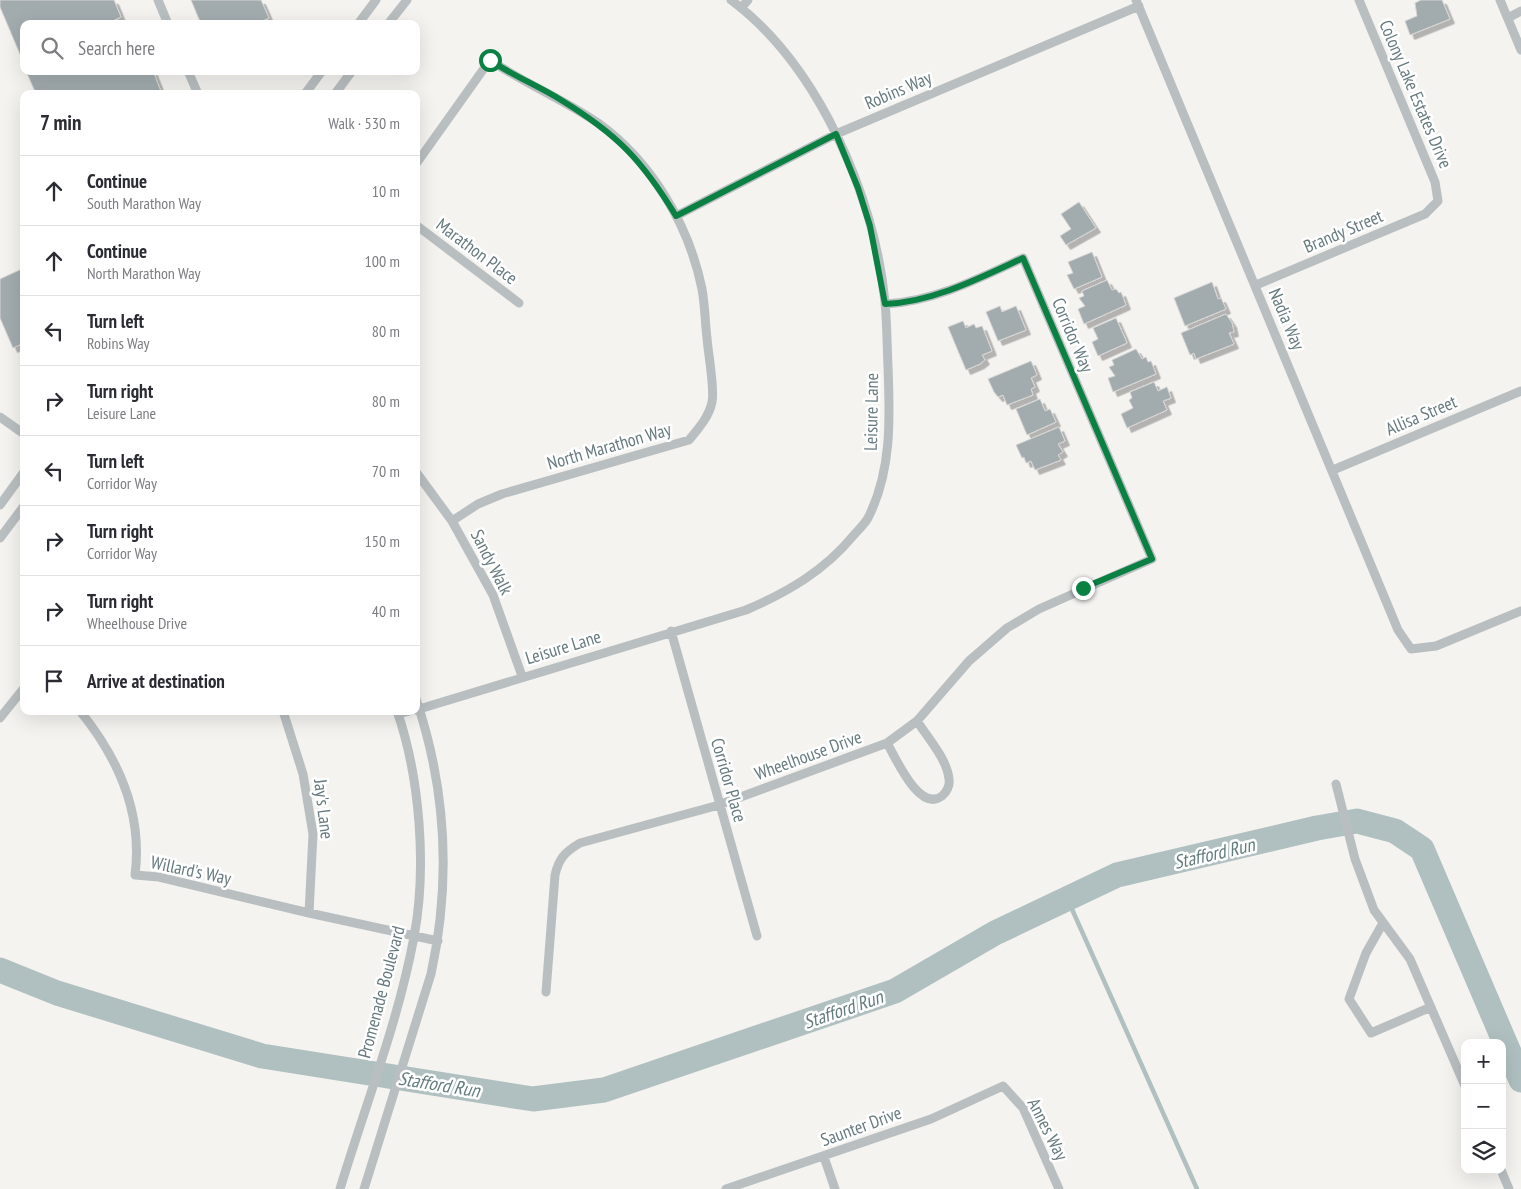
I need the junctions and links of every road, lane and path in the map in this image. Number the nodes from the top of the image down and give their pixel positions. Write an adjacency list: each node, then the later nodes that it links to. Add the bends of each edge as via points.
1 (158, 0): 12 (street)
2 (376, 0): 13 (street)
3 (407, 0): 14 (street)
4 (730, 0): 9 (street, Leisure Lane)
5 (748, 0): 9 (street)
6 (1359, 0): 24 (street, Colony Lake Estates Drive, via 1435,182)
7 (1500, 0): 11 (street)
8 (1138, 3): 22 (street, Robins Way); 27 (street, Nadia Way)
9 (741, 8): 22 (street, Leisure Lane, via 791,61)
10 (1521, 11): 11 (street)
11 (1508, 18): 15 (street)
12 (166, 20)
13 (361, 20)
14 (391, 20)
15 (1521, 50)
16 (190, 75): 19 (street)
17 (319, 75): 20 (street)
18 (349, 75): 21 (street)
19 (196, 90)
20 (308, 90)
21 (338, 90)
22 (836, 134): 25 (street, Robins Way); 29 (street, Leisure Lane, via 870,226)
23 (420, 158): 25 (street, North Marathon Way, via 490,60 515,77 559,98 621,143 654,180)
24 (1438, 201): 27 (street, Brandy Street, via 1425,214)
25 (676, 216): 38 (street, North Marathon Way, via 691,248 702,290 713,401 703,423 689,440 502,494 478,504)
26 (420, 228): 28 (street, Marathon Place)
27 (1256, 285): 33 (street, Nadia Way)
28 (519, 303)
29 (885, 304): 40 (street, Corridor Way, via 929,297 1023,258); 42 (street, Leisure Lane, via 890,418 888,454 867,519 822,569 781,595 746,610)
30 (1521, 391): 33 (street, Allisa Street)
31 (0, 417): 32 (street)
32 (20, 431)
33 (1332, 470): 41 (street, Nadia Way, via 1398,630 1411,649 1436,646)
34 (20, 478): 36 (street)
35 (420, 478): 38 (street, Sandy Walk)
36 (0, 505)
37 (20, 511): 39 (street)
38 (452, 522): 43 (street, Sandy Walk, via 493,596)
39 (1, 533)
40 (1152, 559): 51 (street, Wheelhouse Drive, via 1066,597 1007,628 968,661)
41 (1521, 611)
42 (672, 632): 43 (street, Leisure Lane); 54 (street, Corridor Place)
43 (522, 676): 45 (street, Leisure Lane)
44 (20, 693): 50 (street)
45 (420, 708)
46 (83, 715): 55 (street, Willard's Way, via 100,735 122,774 138,850 135,875 159,877)
47 (283, 715): 55 (street, Jay's Lane, via 303,774 313,834)
48 (399, 715): 57 (street, Promenade Boulevard, via 408,748 418,829 419,894)
49 (420, 715): 59 (street, via 437,784 442,826 444,853)
50 (0, 718)
51 (917, 721): 52 (street, Wheelhouse Drive); 52 (street, via 945,766 949,780 946,792 938,799 928,799 919,794)
52 (887, 743): 54 (street, Wheelhouse Drive)
53 (1336, 784): 56 (street, via 1355,858 1374,910)
54 (719, 805): 58 (street, Corridor Place); 60 (street, Wheelhouse Drive, via 580,843 566,851 558,861 556,875)
55 (309, 913): 57 (street, Willard's Way)
56 (1384, 923): 61 (street, via 1410,959); 61 (street, via 1366,953 1349,999 1371,1033)
57 (414, 936): 59 (street, Willard's Way); 66 (street, Promenade Boulevard, via 387,1038)
58 (757, 936)
59 (438, 940): 67 (street, via 431,974)
60 (546, 992)
61 (1431, 1007): 62 (street)
62 (1464, 1084)
63 (1003, 1086): 64 (street, Saunter Drive, via 931,1119); 70 (street, Annes Way, via 1023,1108)
64 (824, 1157): 68 (street, Saunter Drive); 69 (street)
65 (1503, 1174): 71 (street)
66 (340, 1189)
67 (364, 1189)
68 (726, 1189)
69 (835, 1189)
70 (1059, 1189)
71 (1509, 1189)

